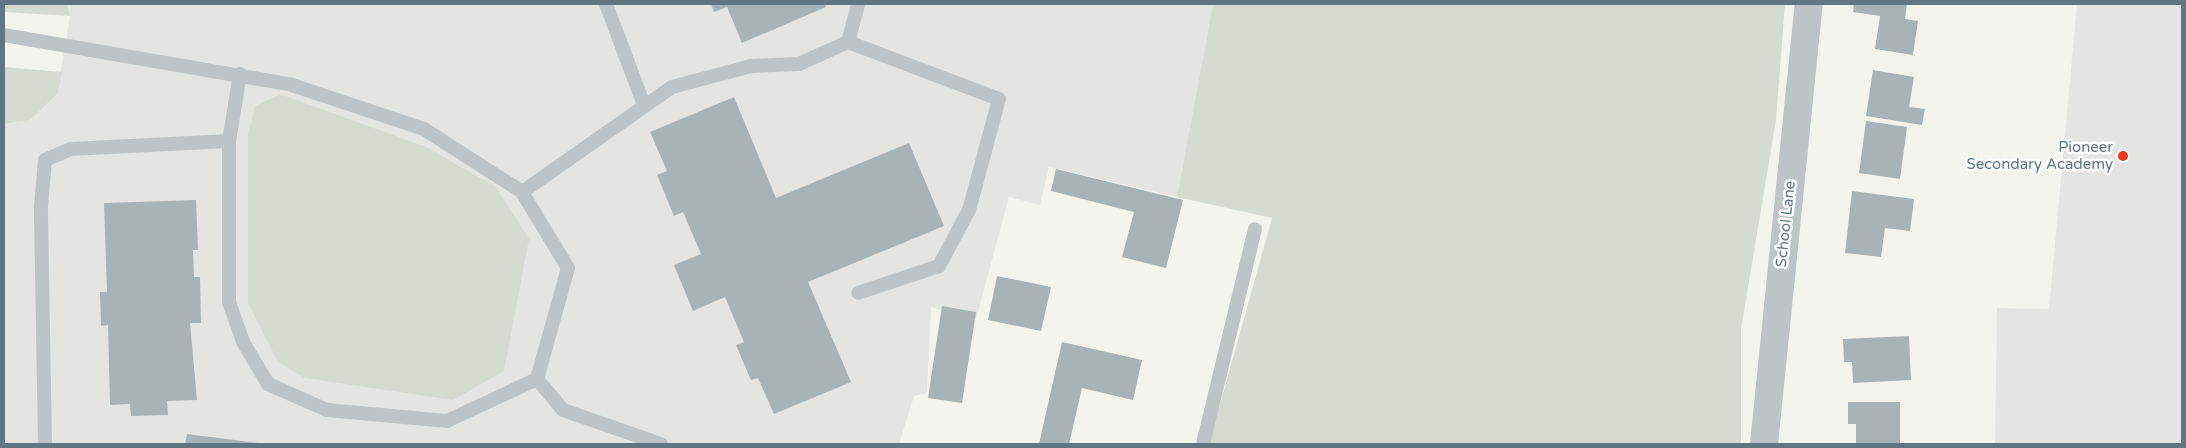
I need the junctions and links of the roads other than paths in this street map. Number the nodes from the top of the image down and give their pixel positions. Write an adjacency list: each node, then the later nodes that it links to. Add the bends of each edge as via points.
1 (606, 4): 7 (lane)
2 (858, 4): 5 (lane)
3 (1809, 4): 16 (street, School Lane)
4 (4, 35): 6 (lane)
5 (848, 42): 7 (lane, via 800,64 752,66 672,87); 11 (lane, via 999,100 969,210 939,266)
6 (240, 74): 8 (lane); 9 (lane, via 292,85 424,129)
7 (644, 105): 9 (lane)
8 (229, 141): 12 (lane, via 229,302 243,342 268,384 327,410 447,421); 13 (lane, via 70,149 45,160 41,206)
9 (522, 192): 12 (lane, via 568,268)
10 (1255, 229): 15 (lane)
11 (858, 293)
12 (538, 379): 14 (lane, via 564,410)
13 (45, 444)
14 (662, 444)
15 (1203, 444)
16 (1764, 444)

